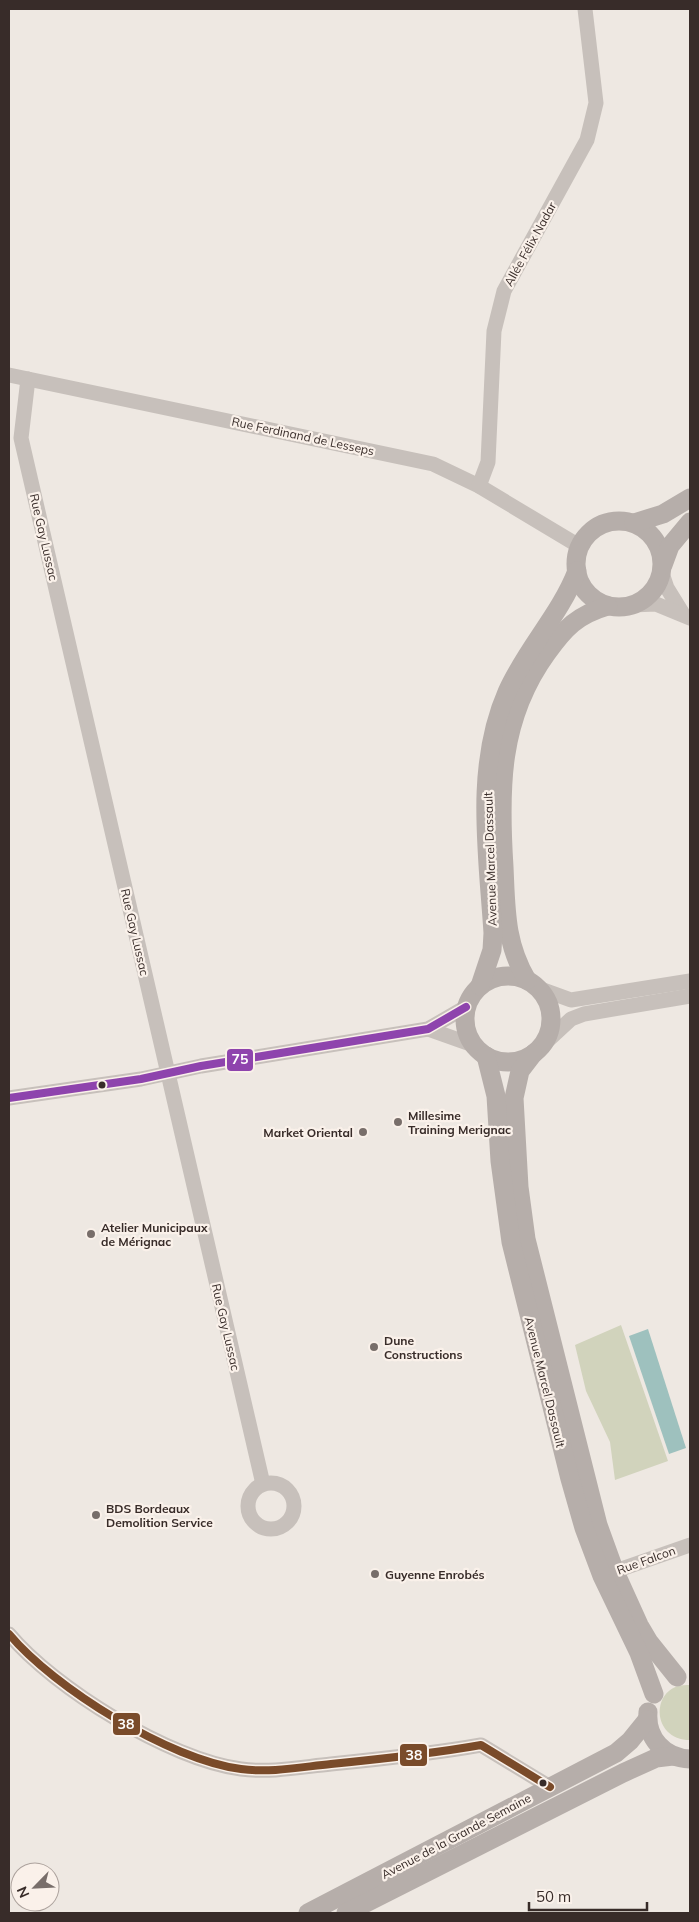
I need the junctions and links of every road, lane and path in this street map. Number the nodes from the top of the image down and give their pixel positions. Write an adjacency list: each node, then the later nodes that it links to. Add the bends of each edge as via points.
1 (585, 9): 4 (street, Allée Félix Nadar, via 596,104 587,140 504,291 494,331 488,462)
2 (9, 375): 3 (street, Rue Ferdinand de Lesseps)
3 (28, 379): 4 (street, Rue Ferdinand de Lesseps, via 433,464); 22 (street, Rue Gay Lussac, via 21,438)
4 (479, 486): 8 (street, Rue Ferdinand de Lesseps)
5 (690, 498): 7 (main road, via 664,514)
6 (690, 522): 9 (main road, via 670,546)
7 (634, 523): 8 (main road, via 621,520 596,527); 9 (main road, via 655,539 661,552)
8 (579, 546): 10 (main road)
9 (662, 569): 11 (main road, via 651,593); 13 (street, via 670,595)
10 (576, 571): 12 (main road, via 587,593); 16 (main road, Avenue Marcel Dassault, via 568,595 514,679 494,730 486,808 493,933 492,950)
11 (632, 605): 12 (main road); 13 (street, via 656,604)
12 (608, 606): 15 (main road, Avenue Marcel Dassault, via 593,610 561,634 526,690 506,745 501,806 508,932 519,966)
13 (686, 616)
14 (690, 981): 15 (street, via 571,1000)
15 (533, 984): 16 (main road, via 515,976 502,976); 20 (main road, via 547,1000 551,1015 550,1030)
16 (480, 986): 18 (main road)
17 (690, 996): 20 (street, via 584,1014 571,1019)
18 (466, 1007): 19 (street); 21 (main road, via 466,1026)
19 (428, 1029): 21 (street); 22 (street)
20 (538, 1049): 21 (main road, via 522,1060 510,1062 498,1061); 26 (main road, Avenue Marcel Dassault, via 520,1071 514,1098 519,1187 526,1239)
21 (480, 1050): 26 (main road, Avenue Marcel Dassault, via 496,1096 503,1190 518,1280 584,1528)
22 (168, 1072): 23 (street, via 141,1079); 24 (street, Rue Gay Lussac)
23 (9, 1098)
24 (263, 1484)
25 (690, 1545): 26 (street, Rue Falcon)
26 (608, 1574): 28 (main road, Avenue Marcel Dassault, via 649,1642); 29 (main road, Avenue Marcel Dassault)
27 (9, 1634): 32 (street, via 44,1668 115,1717 163,1743 215,1764 276,1770 437,1753 481,1745)
28 (684, 1677): 29 (main road, via 664,1684)
29 (654, 1694): 30 (main road, via 648,1706)
30 (647, 1720): 31 (main road, via 655,1742); 32 (main road, Avenue de la Grande Semaine, via 616,1753)
31 (682, 1757): 34 (main road, Avenue de la Grande Semaine, via 656,1758 622,1773)
32 (550, 1787): 33 (main road, Avenue de la Grande Semaine)
33 (308, 1913)
34 (346, 1913)

